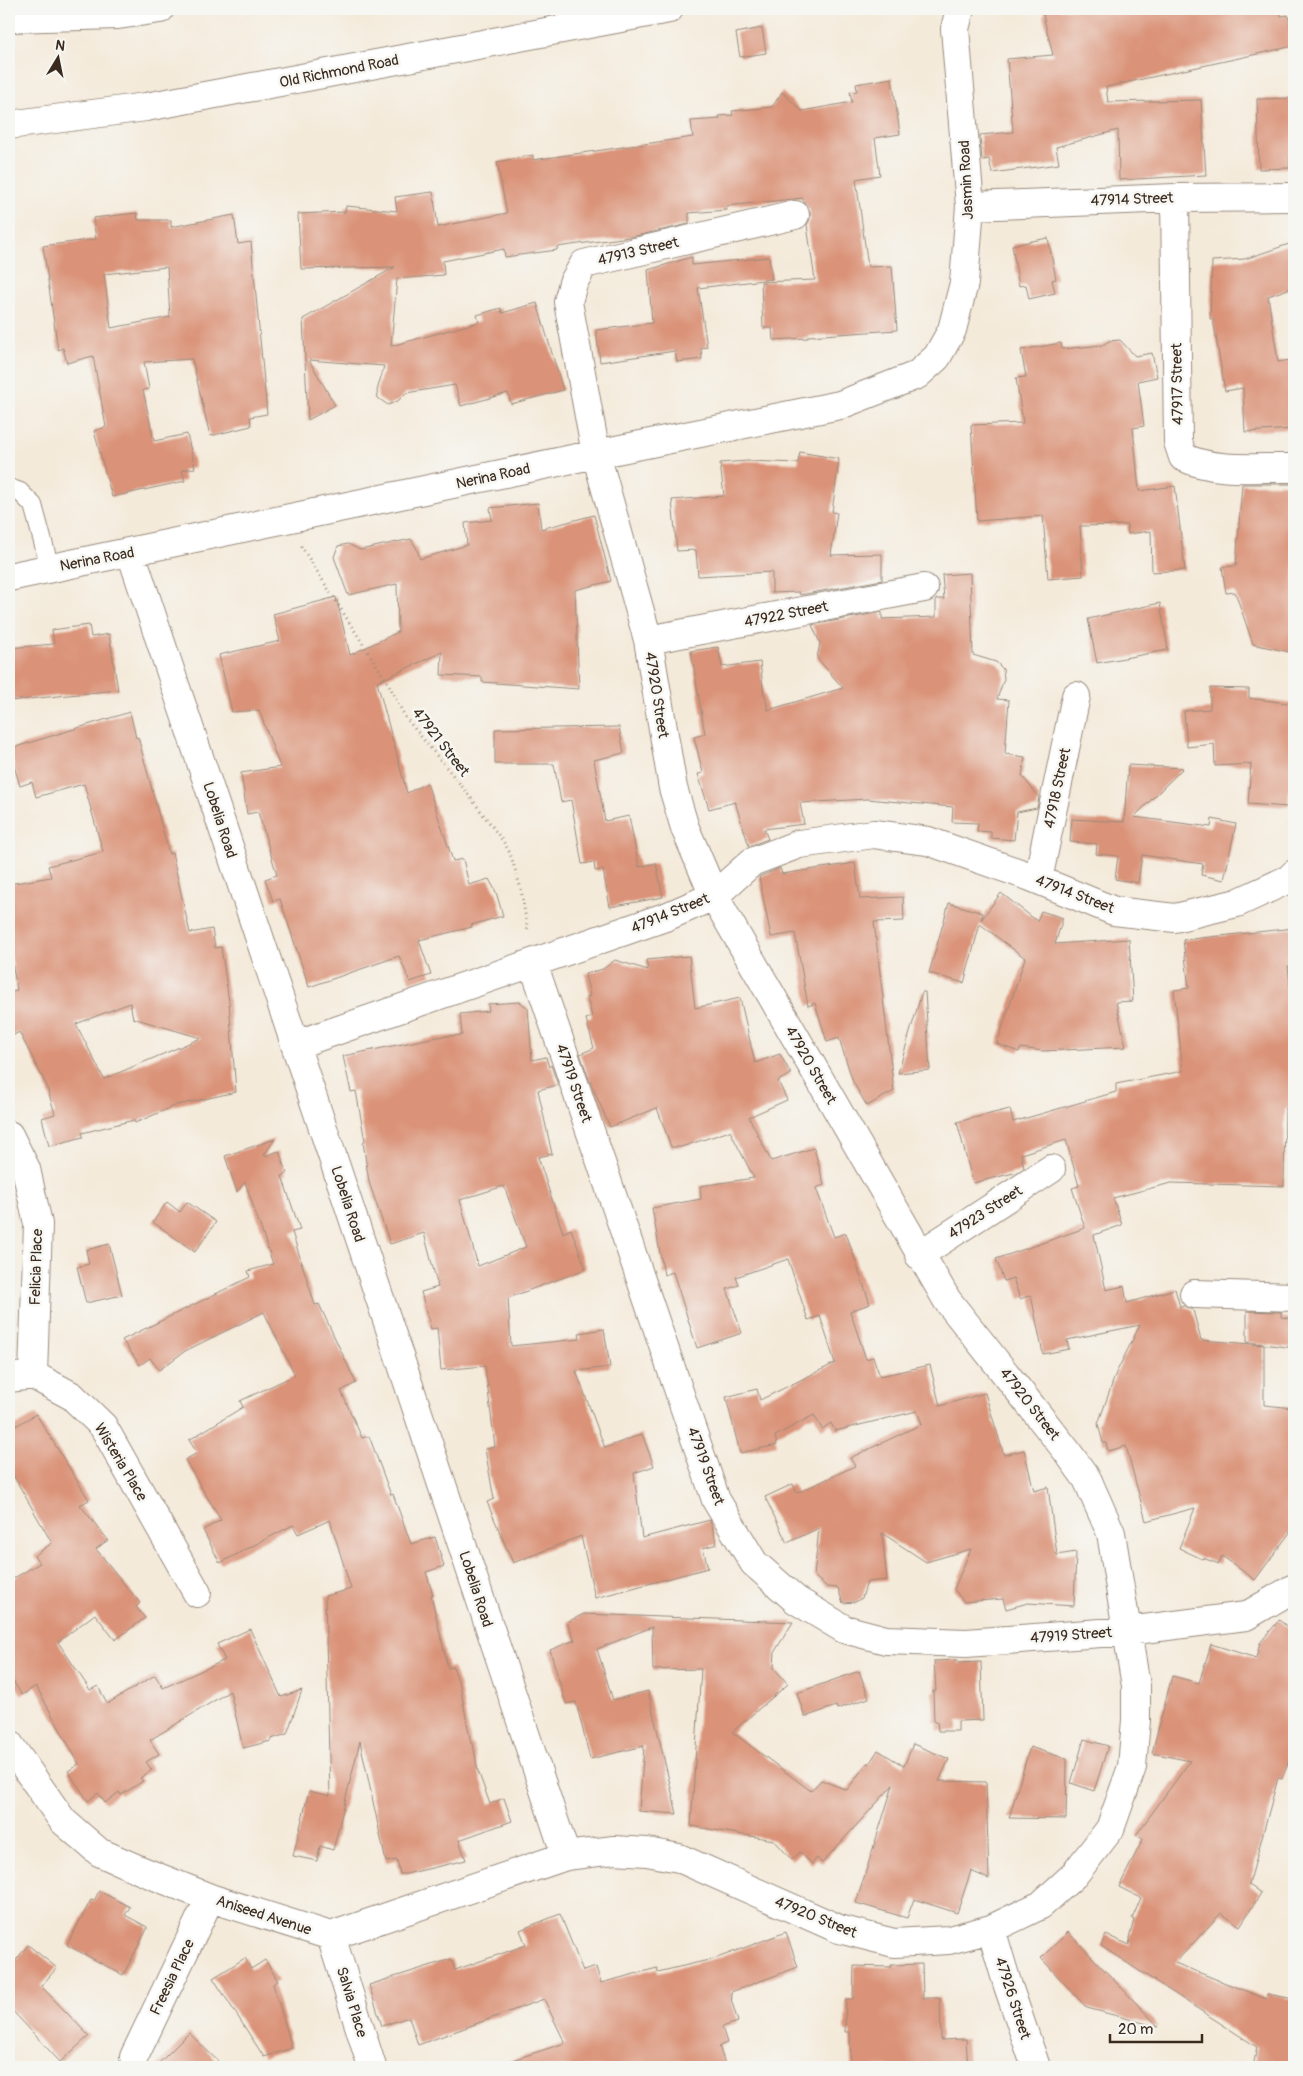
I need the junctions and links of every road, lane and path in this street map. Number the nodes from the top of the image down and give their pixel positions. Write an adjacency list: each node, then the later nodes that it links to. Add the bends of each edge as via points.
1 (160, 9): 4 (street, via 118,15)
2 (669, 9): 5 (street, Old Richmond Road, via 146,108)
3 (953, 16): 8 (street, Jasmin Road)
4 (9, 18)
5 (9, 124)
6 (1294, 197): 7 (street, 47914 Street)
7 (1174, 198): 8 (street, 47914 Street); 12 (street, 47917 Street, via 1178,442 1183,457 1198,464 1226,467)
8 (970, 206): 10 (street, Jasmin Road, via 964,283)
9 (795, 215): 11 (street, 47913 Street, via 584,264 573,283 568,302)
10 (952, 330): 11 (street, Nerina Road, via 937,357 917,376 840,405)
11 (596, 454): 14 (street, Nerina Road); 19 (street, 47920 Street)
12 (1294, 468)
13 (9, 488): 16 (lane, via 20,492 33,505)
14 (285, 520): 15 (street, Nerina Road); 24 (path, 47921 Street, via 389,685 405,717 503,840 522,889)
15 (131, 553): 16 (street, Nerina Road); 25 (street, Lobelia Road)
16 (50, 568): 17 (street, Nerina Road)
17 (9, 578)
18 (924, 588): 19 (street, 47922 Street)
19 (648, 640): 23 (street, 47920 Street, via 673,788 685,828)
20 (1076, 696): 22 (street, 47918 Street)
21 (1294, 874): 22 (street, 47914 Street, via 1237,903 1175,918 1114,911)
22 (1038, 880): 23 (street, 47914 Street, via 928,841 874,834 799,844 752,862)
23 (714, 896): 24 (street, 47914 Street, via 668,916); 28 (street, 47920 Street)
24 (533, 963): 25 (street, 47914 Street); 34 (street, 47919 Street, via 716,1500 754,1563 796,1600 844,1628 886,1640 966,1643)
25 (295, 1045): 36 (street, Lobelia Road)
26 (9, 1135): 31 (street, Felicia Place, via 26,1169 38,1224)
27 (1052, 1169): 28 (street, 47923 Street)
28 (919, 1255): 34 (street, 47920 Street, via 947,1300 1087,1479 1111,1533)
29 (1194, 1294): 30 (street)
30 (1294, 1297)
31 (21, 1377): 33 (street, Wisteria Place, via 72,1396 103,1426)
32 (1294, 1588): 34 (street, 47919 Street, via 1246,1616)
33 (197, 1593)
34 (1128, 1631): 38 (street, 47920 Street, via 1136,1686 1132,1767 1110,1830 1074,1875 1041,1905)
35 (9, 1744): 37 (street, Aniseed Avenue, via 63,1821 99,1852)
36 (566, 1856): 38 (street, 47920 Street, via 614,1850 679,1858 839,1929 894,1943 949,1940); 39 (street, Aniseed Avenue)
37 (210, 1898): 39 (street, Aniseed Avenue); 40 (street, Freesia Place)
38 (991, 1929): 42 (street, 47926 Street)
39 (331, 1936): 41 (street, Salvia Place)
40 (134, 2057)
41 (372, 2067)
42 (1036, 2067)

